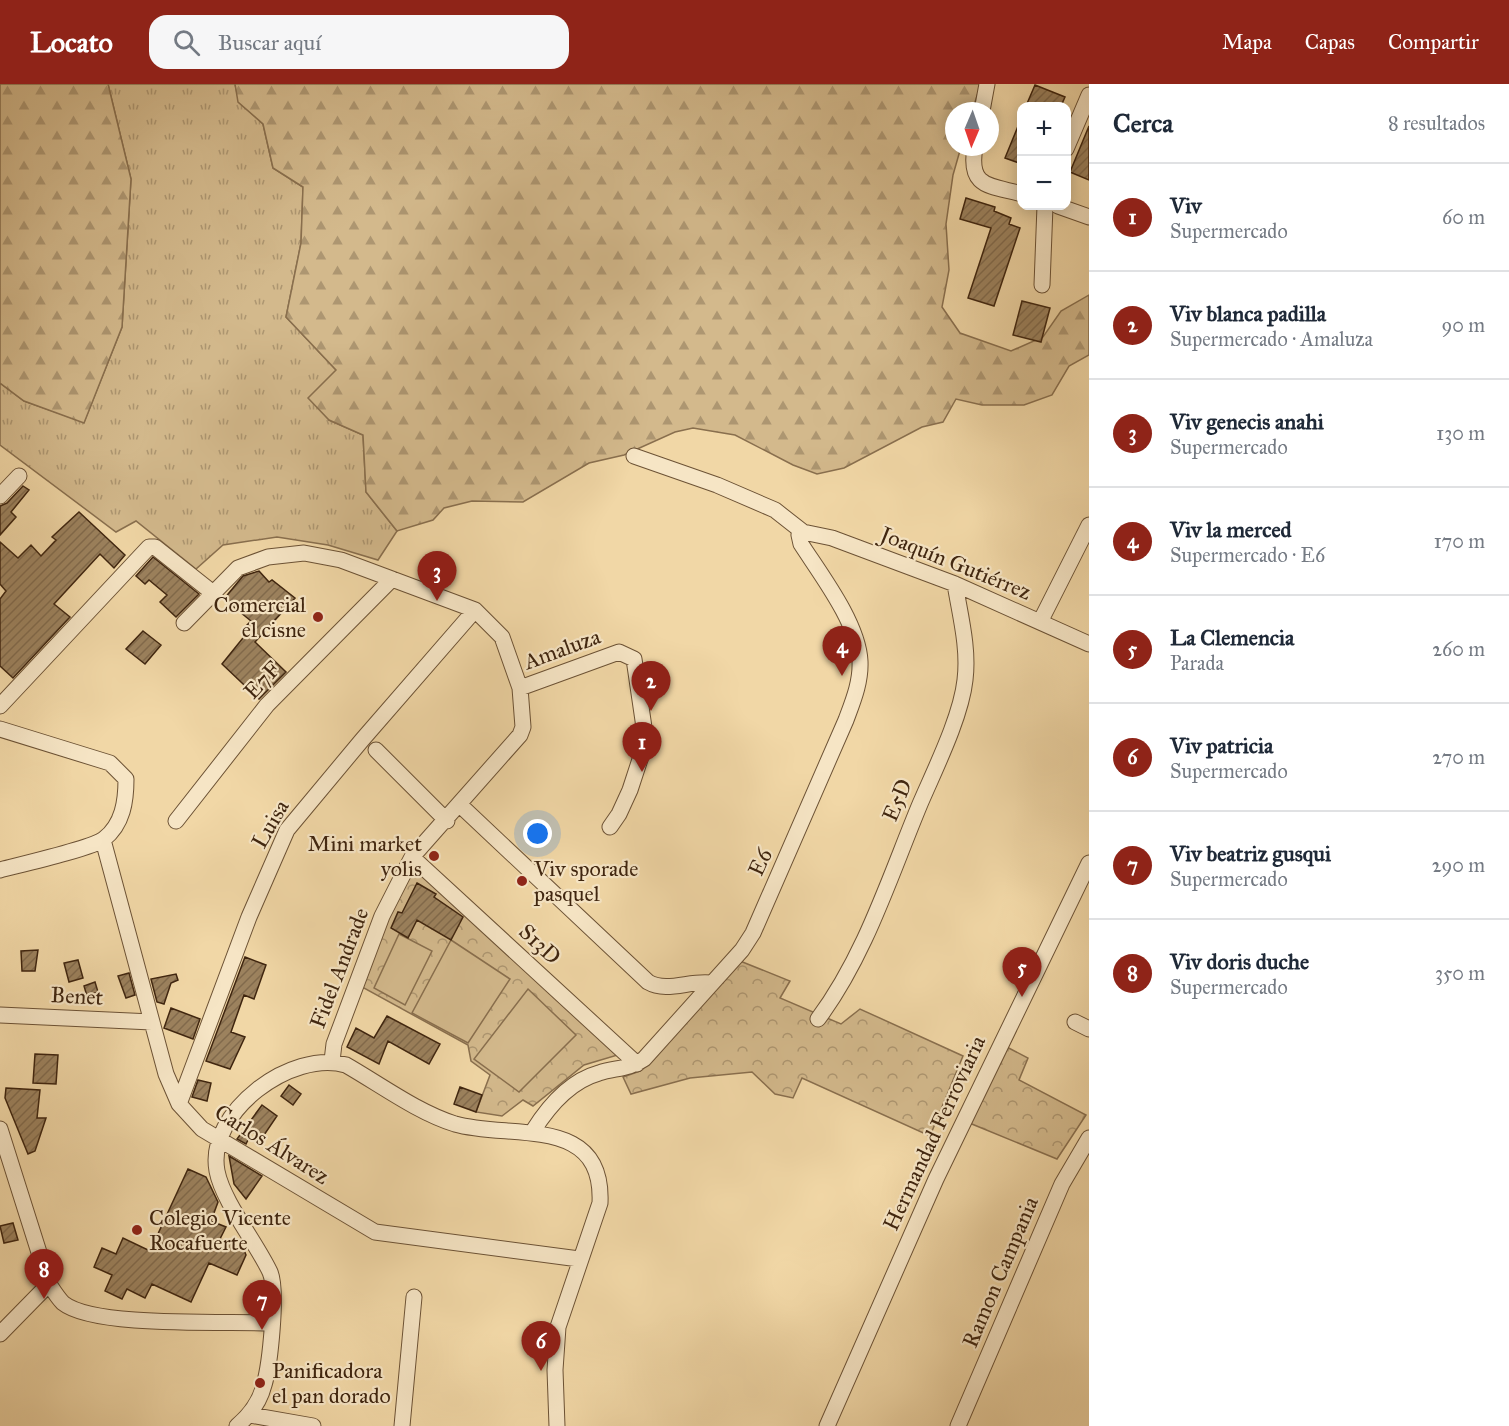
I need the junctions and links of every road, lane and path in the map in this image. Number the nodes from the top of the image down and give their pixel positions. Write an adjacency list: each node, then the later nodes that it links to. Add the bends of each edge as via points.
1 (987, 84): 3 (street)
2 (1089, 96): 4 (street)
3 (984, 102)
4 (1071, 137)
5 (974, 156): 6 (street, via 976,178)
6 (1017, 193)
7 (1045, 210): 10 (street)
8 (1069, 210): 9 (street)
9 (1089, 217)
10 (1042, 285)
11 (634, 456): 15 (street, via 775,510)
12 (19, 476): 13 (street)
13 (0, 496)
14 (1089, 525): 20 (street)
15 (803, 532): 17 (street, Joaquín Gutiérrez, via 832,538); 35 (street, E6, via 799,535 801,544 836,598 855,638 860,660 858,683 846,720 753,933 742,951)
16 (392, 579): 18 (street, Fidel Andrade, via 341,560 304,553 268,557 238,568); 19 (street, Fidel Andrade); 28 (street, E7F, via 267,705)
17 (954, 584): 20 (street, Joaquín Gutiérrez); 37 (street, E5D, via 964,636 965,680 949,736 868,928 834,997)
18 (213, 593): 21 (street, Fidel Andrade); 24 (street, via 155,547 149,547)
19 (475, 610): 23 (street, Fidel Andrade, via 502,637); 43 (street, Luisa, via 287,830 249,917)
20 (1040, 622): 22 (street, Joaquín Gutiérrez)
21 (184, 623)
22 (1089, 644)
23 (520, 688): 27 (street, Fidel Andrade, via 522,731); 30 (street, Amaluza, via 619,652 634,659 646,741 630,790)
24 (0, 706)
25 (0, 729): 31 (street, via 110,763 126,779 126,800 118,823)
26 (376, 750): 29 (street)
27 (460, 805): 29 (street, Fidel Andrade); 35 (street, via 648,982 662,987)
28 (177, 821)
29 (447, 821): 32 (street, Fidel Andrade)
30 (610, 827)
31 (103, 840): 34 (street); 38 (street, Carlos Álvarez)
32 (412, 857): 41 (street, Fidel Andrade, via 382,916 334,1044); 42 (street, S13D)
33 (1089, 863): 58 (street, Hermandad Ferroviaria, via 936,1179)
34 (0, 870)
35 (711, 983): 42 (street, E6)
36 (0, 1015): 38 (street, Benet)
37 (818, 1019)
38 (152, 1022): 43 (street, Carlos Álvarez)
39 (1075, 1022): 40 (street)
40 (1089, 1029)
41 (332, 1061): 45 (street, via 457,1124); 47 (street, via 313,1062 282,1074 261,1088 240,1105)
42 (637, 1064): 45 (street, via 597,1073 570,1088 545,1112)
43 (179, 1104): 47 (street, Carlos Álvarez, via 201,1129)
44 (0, 1129): 49 (street)
45 (533, 1131): 48 (street, via 568,1141 592,1161 600,1186 600,1203)
46 (1089, 1138): 59 (street, Ramon Campania, via 1062,1184)
47 (219, 1140): 48 (street, Carlos Álvarez, via 375,1232); 51 (street, via 217,1172 223,1188 271,1274)
48 (579, 1259): 57 (street, via 555,1347)
49 (50, 1284): 51 (street, via 63,1303 86,1314 114,1319); 52 (street)
50 (414, 1296): 56 (street)
51 (272, 1323): 53 (street, via 264,1384)
52 (0, 1334)
53 (250, 1415): 54 (street); 55 (street)
54 (237, 1426)
55 (313, 1426)
56 (402, 1426)
57 (557, 1426)
58 (827, 1426)
59 (958, 1426)

